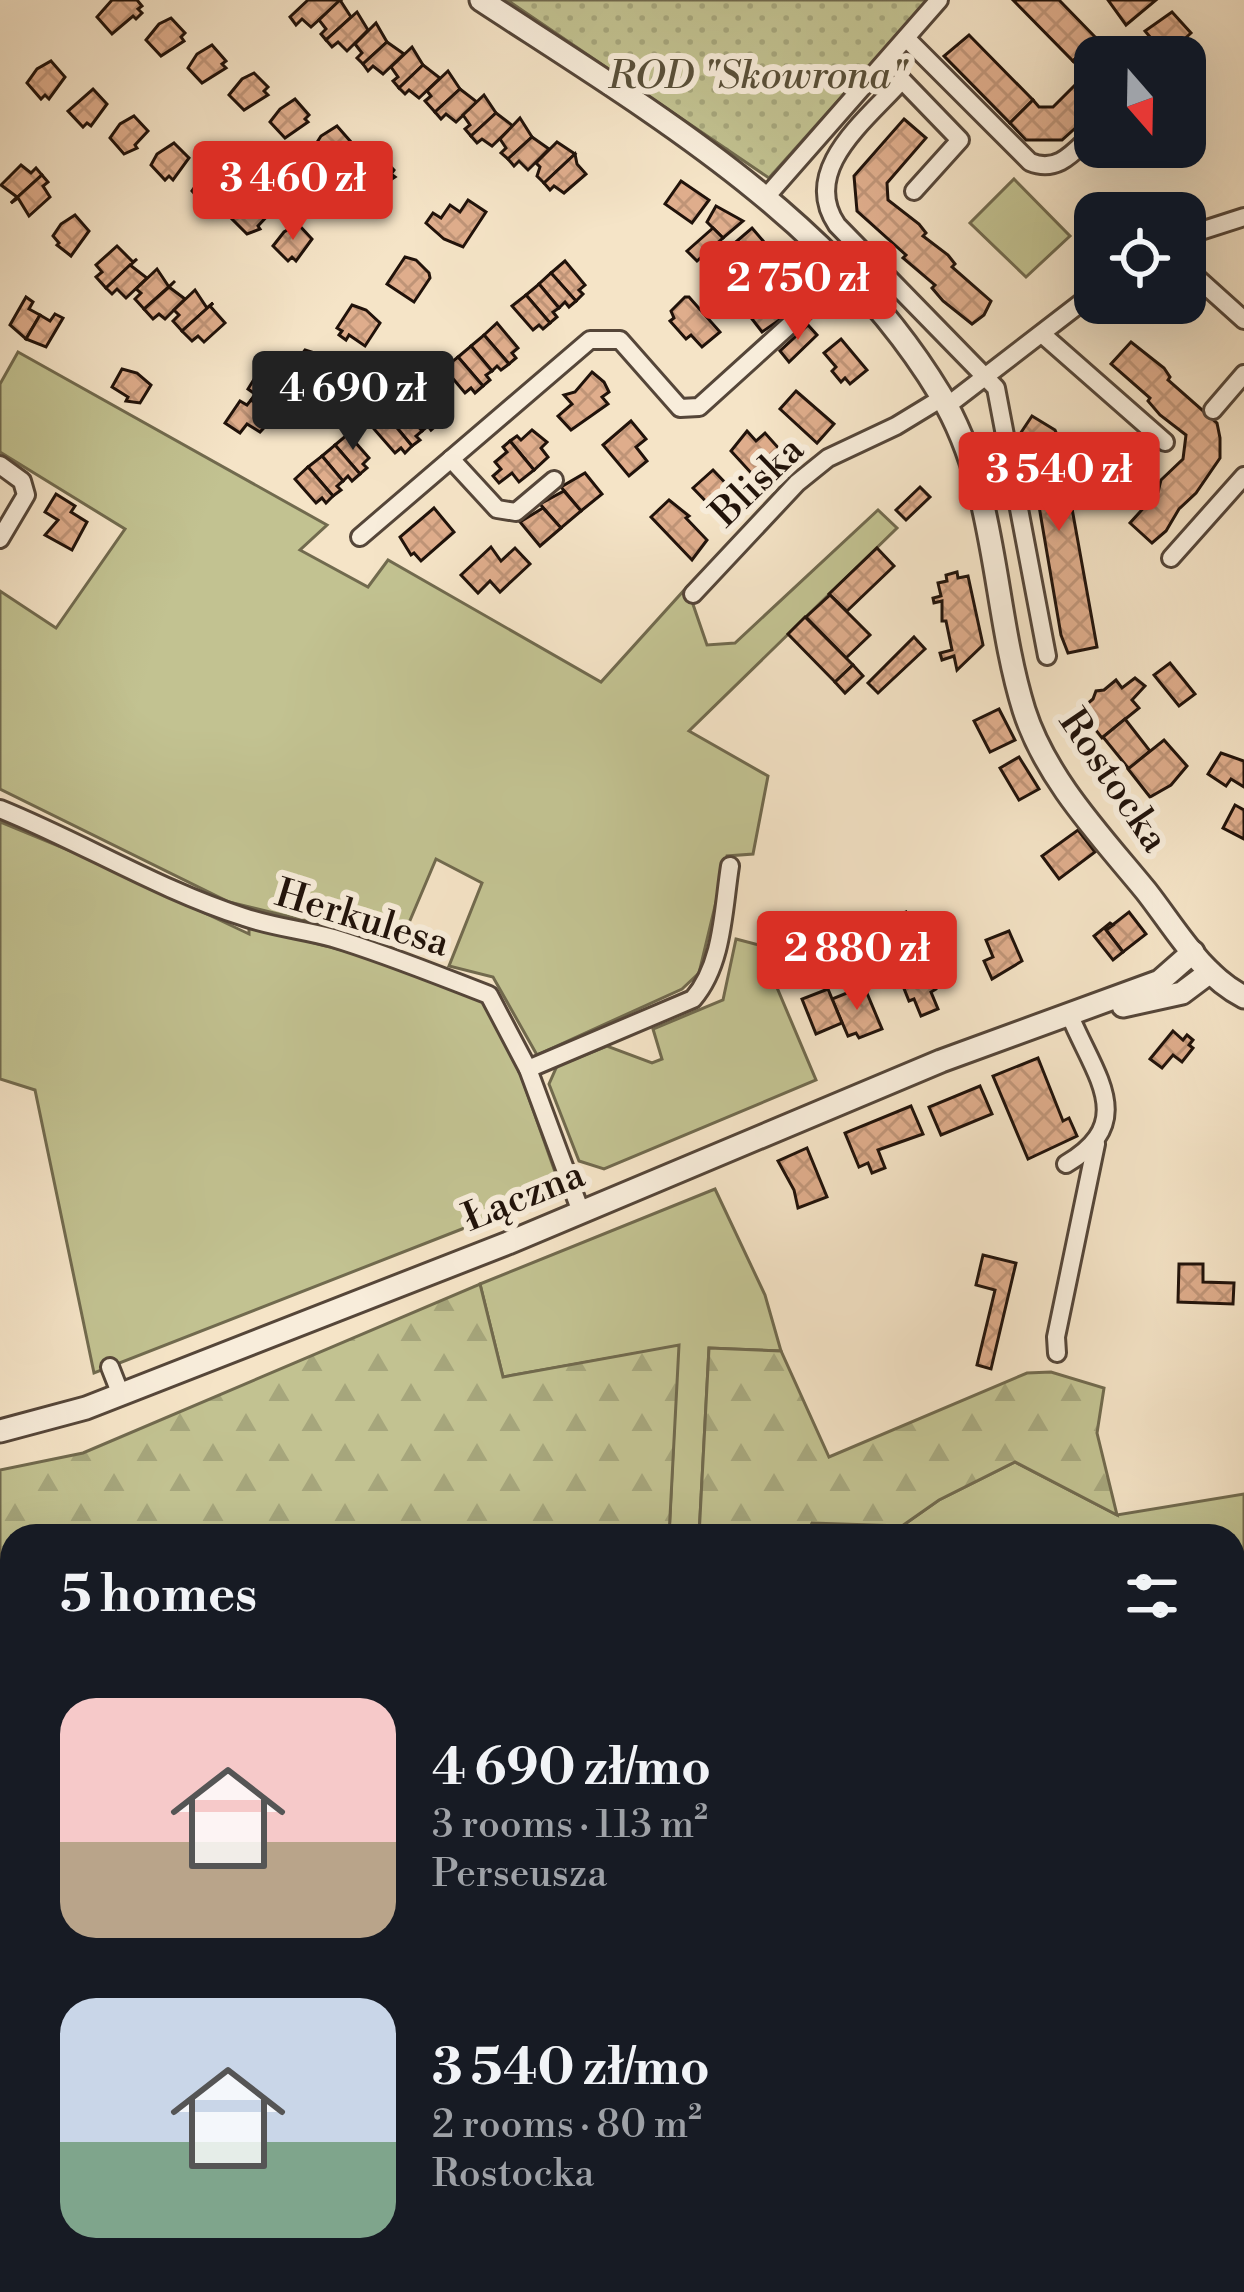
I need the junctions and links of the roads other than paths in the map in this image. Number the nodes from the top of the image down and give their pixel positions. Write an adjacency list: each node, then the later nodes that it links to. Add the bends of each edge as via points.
1 (481, 0): 8 (street, Rostocka)
2 (939, 0): 3 (street)
3 (906, 38): 4 (street); 6 (street, via 1038,166 1055,166)
4 (877, 67): 5 (street); 8 (street)
5 (902, 80): 7 (street, via 960,140); 17 (street, via 834,156 828,209)
6 (1074, 151)
7 (914, 191)
8 (766, 197): 11 (street, Rostocka)
9 (1244, 217): 10 (street)
10 (1206, 229)
11 (846, 274): 19 (street, Rostocka); 23 (street, via 699,407 680,408 620,340 590,340)
12 (1206, 286): 14 (street)
13 (1074, 309): 15 (street, Bliska)
14 (1244, 320)
15 (1042, 334): 17 (street, Bliska); 22 (street)
16 (1244, 374): 18 (street)
17 (988, 377): 19 (street, Bliska); 31 (street, via 999,394)
18 (1228, 394): 20 (street); 21 (street)
19 (945, 402): 30 (street, Bliska, via 828,458); 34 (street, Rostocka, via 973,470 1033,732 1070,794)
20 (1213, 410)
21 (1244, 410)
22 (1165, 442)
23 (451, 459): 26 (street, via 497,509 516,512); 27 (street)
24 (0, 465): 28 (street, via 22,481 26,495)
25 (1244, 476): 29 (street)
26 (554, 480)
27 (360, 537)
28 (0, 539)
29 (1171, 558)
30 (693, 594)
31 (1046, 656)
32 (0, 809): 38 (street, Herkulesa, via 245,918 328,937 489,994)
33 (730, 866): 38 (street, via 715,961 693,999)
34 (1193, 952): 35 (street, Rostocka); 37 (street, Łączna, via 1160,981)
35 (1210, 972): 36 (street, Rostocka); 37 (street, Łączna, via 1173,995)
36 (1244, 997)
37 (1070, 1016): 39 (street, via 1106,1102); 41 (street, Łączna, via 940,1061)
38 (528, 1069): 41 (street, Herkulesa)
39 (1096, 1144): 40 (street); 42 (street)
40 (1066, 1164)
41 (581, 1213): 44 (street, Łączna)
42 (1058, 1353)
43 (110, 1367): 44 (street)
44 (121, 1394): 45 (street, Łączna)
45 (0, 1431)

